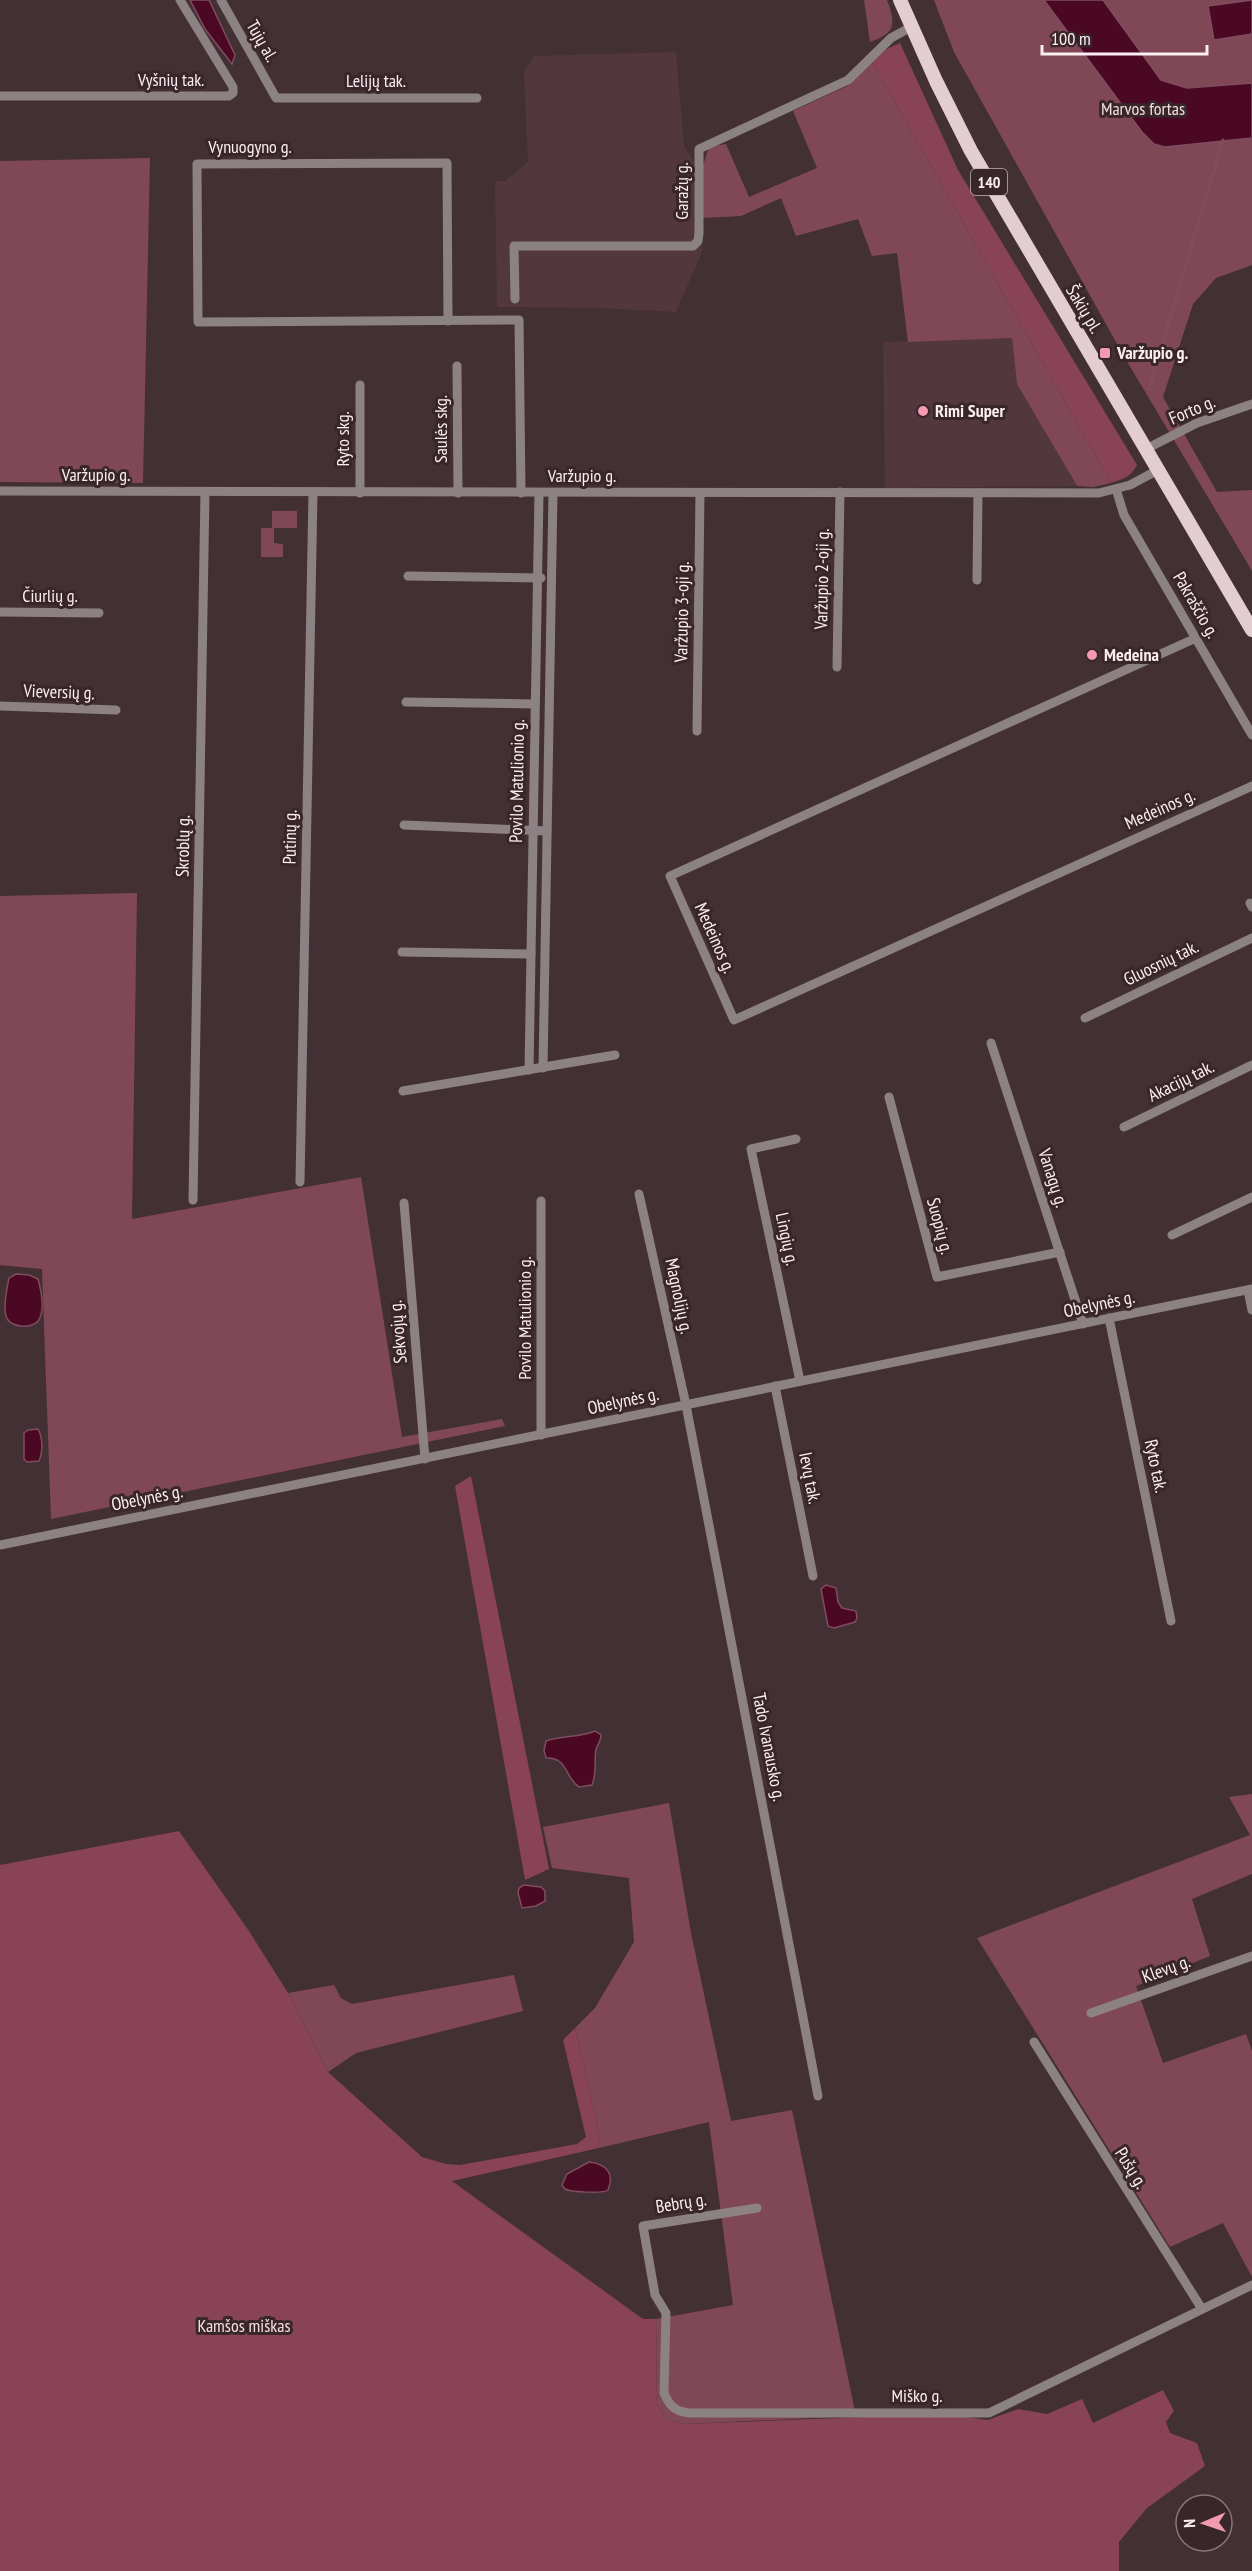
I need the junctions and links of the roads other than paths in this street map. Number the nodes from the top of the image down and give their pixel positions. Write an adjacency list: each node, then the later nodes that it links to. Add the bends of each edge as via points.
1 (180, 0): 5 (street, Vyšnių tak., via 233,87 229,96)
2 (221, 0): 6 (street, Tujų al.)
3 (900, 0): 4 (main road, Šakių pl. / 140)
4 (911, 27): 8 (street, Garažų g., via 891,38 848,80 699,149 699,233 693,246 514,246); 13 (main road, Šakių pl. / 140, via 971,151)
5 (0, 96)
6 (276, 98): 7 (street, Lelijų tak.)
7 (477, 98)
8 (515, 299)
9 (448, 321): 9 (street, Vynuogyno g., via 198,322 197,164 447,163); 22 (street, Vynuogyno g., via 519,320)
10 (457, 366): 21 (street, Saulės skg.)
11 (360, 385): 20 (street, Ryto skg.)
12 (1252, 404): 13 (street, Forto g., via 1197,423)
13 (1146, 449): 14 (main road, Šakių pl. / 140)
14 (1158, 470): 15 (street, Varžupio g.); 33 (main road, Šakių pl. / 140)
15 (1116, 489): 26 (street, Varžupio g.); 34 (street, Pakraščio g., via 1124,515)
16 (0, 491): 17 (street, Varžupio g.)
17 (205, 492): 19 (street, Varžupio g.); 62 (street, Skroblų g.)
18 (840, 492): 25 (street, Varžupio g.); 26 (street, Varžupio g.); 35 (street, Varžupio 2-oji g.)
19 (313, 493): 20 (street, Varžupio g.); 59 (street, Putinų g.)
20 (360, 493): 21 (street, Varžupio g.)
21 (458, 493): 22 (street, Varžupio g.)
22 (521, 493): 23 (street, Varžupio g.)
23 (539, 493): 24 (street, Varžupio g.); 28 (street, Povilo Matulionio g.)
24 (553, 493): 25 (street, Varžupio g.); 29 (street, Povilo Matulionio g.)
25 (700, 493): 40 (street, Varžupio 3-oji g.)
26 (978, 493): 30 (street)
27 (408, 576): 28 (street)
28 (537, 578): 29 (street); 37 (street, Povilo Matulionio g.)
29 (551, 579): 45 (street, Povilo Matulionio g.)
30 (978, 580)
31 (0, 612): 32 (street, Čiurlių g.)
32 (99, 613)
33 (1252, 630)
34 (1196, 638): 41 (street, Pakraščio g.); 42 (street, Medeinos g., via 670,876 734,1020)
35 (837, 668)
36 (406, 702): 37 (street)
37 (535, 704): 44 (street, Povilo Matulionio g.)
38 (0, 706): 39 (street, Vieversių g.)
39 (116, 710)
40 (697, 731)
41 (1252, 735)
42 (1252, 786)
43 (404, 825): 44 (street)
44 (533, 830): 45 (street); 48 (street, Povilo Matulionio g.)
45 (547, 831): 53 (street, Povilo Matulionio g.)
46 (1252, 938): 49 (street, Gluosnių tak.)
47 (402, 952): 48 (street)
48 (531, 954): 54 (street, Povilo Matulionio g.)
49 (1085, 1018)
50 (991, 1043): 66 (street, Vanagų g.)
51 (615, 1055): 53 (street)
52 (1252, 1065): 57 (street, Akacijų tak.)
53 (543, 1068): 54 (street)
54 (529, 1070): 55 (street)
55 (403, 1091)
56 (889, 1097): 66 (street, Suopių g., via 937,1277)
57 (1124, 1127)
58 (796, 1139): 71 (street, Lingių g., via 751,1149)
59 (300, 1182)
60 (639, 1194): 73 (street, Magnolijų g.)
61 (1252, 1197): 65 (street)
62 (193, 1200)
63 (541, 1201): 74 (street, Povilo Matulionio g.)
64 (404, 1203): 75 (street, Sekvojų g.)
65 (1172, 1235)
66 (1060, 1252): 70 (street, Vanagų g.)
67 (1250, 1290): 68 (street); 69 (street, Obelynės g.)
68 (1252, 1310)
69 (1109, 1318): 70 (street, Obelynės g.); 78 (street, Ryto tak.)
70 (1083, 1324): 71 (street, Obelynės g.)
71 (800, 1381): 72 (street, Obelynės g.)
72 (775, 1386): 73 (street, Obelynės g.); 77 (street, Ievų tak.)
73 (686, 1405): 74 (street, Obelynės g.); 82 (street, Tado Ivanausko g.)
74 (541, 1435): 75 (street, Obelynės g.)
75 (425, 1459): 76 (street, Obelynės g.)
76 (0, 1545)
77 (813, 1576)
78 (1171, 1621)
79 (1252, 1956): 80 (street, Klevų g.)
80 (1091, 2013)
81 (1034, 2042): 86 (street, Pušų g.)
82 (818, 2096)
83 (757, 2208): 85 (street, Bebrų g., via 643,2226)
84 (1252, 2285): 86 (street, Miško g.)
85 (655, 2295): 86 (street, Miško g., via 666,2313 664,2393 669,2404 689,2413 989,2413)
86 (1202, 2309)

